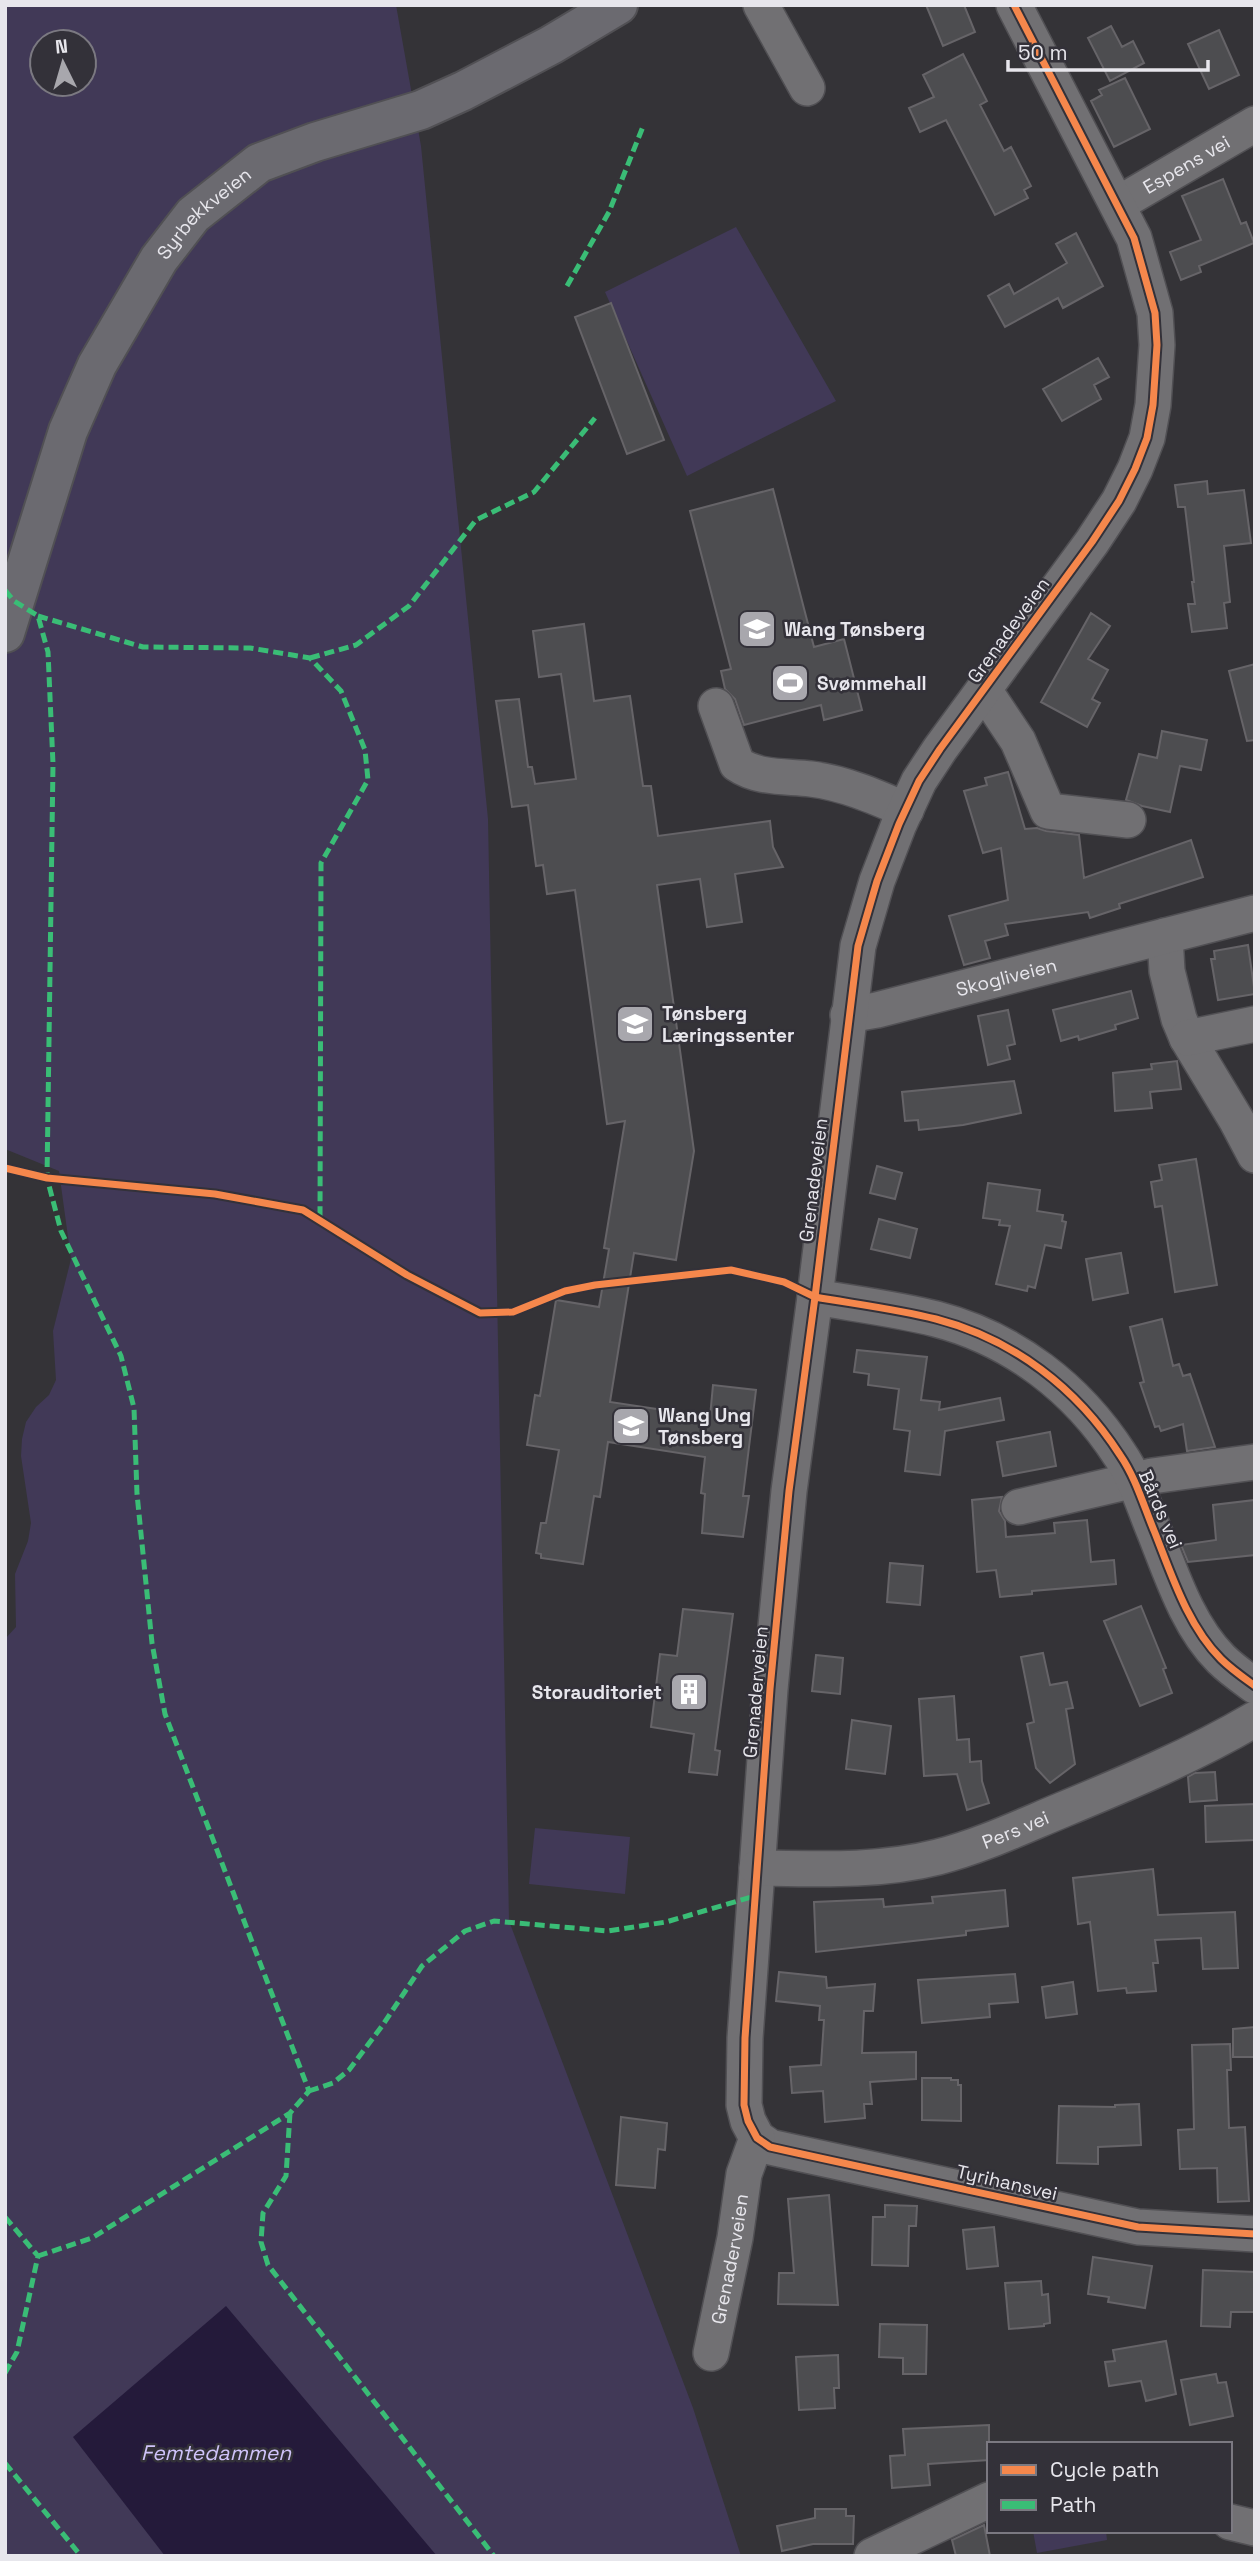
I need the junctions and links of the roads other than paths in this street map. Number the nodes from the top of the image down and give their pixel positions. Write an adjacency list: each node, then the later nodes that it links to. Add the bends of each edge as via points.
1 (618, 5): 7 (main road, Syrbekkveien, via 421,110 259,163 193,215 159,259 115,333 68,431)
2 (761, 5): 4 (street)
3 (1014, 5): 6 (street, Grenadeveien)
4 (807, 88)
5 (1251, 135): 6 (street, Espens vei)
6 (1118, 204): 8 (street, Grenadeveien, via 1134,238 1155,313 1157,345 1147,438 1106,522)
7 (5, 633)
8 (984, 690): 10 (street, Grenadeveien, via 940,749); 11 (street, via 1018,741 1048,811)
9 (716, 706): 10 (street, via 737,764 745,769 843,786)
10 (905, 810): 14 (street, Grenadeveien, via 864,921)
11 (1128, 820)
12 (1255, 913): 13 (street, Skogliveien)
13 (1165, 936): 14 (street, Skogliveien); 16 (street, via 1167,971)
14 (848, 1015): 18 (street, Grenadeveien)
15 (1255, 1024): 16 (street)
16 (1186, 1038): 17 (street)
17 (1255, 1155)
18 (815, 1297): 20 (street, Bårds vei, via 935,1319 1036,1364 1092,1415 1122,1456); 24 (street, Grenaderveien, via 789,1491)
19 (1255, 1462): 20 (street, Bårds vei)
20 (1133, 1480): 21 (street, Bårds vei); 22 (street, Bårds vei, via 1188,1610 1222,1659)
21 (1019, 1507)
22 (1255, 1686)
23 (1255, 1719): 24 (street, Pers vei, via 1103,1793 937,1858 841,1869)
24 (757, 1868): 25 (street, Grenaderveien, via 744,2105)
25 (757, 2137): 26 (street, Tyrihansvei, via 770,2147 1112,2222); 27 (street, Grenaderveien, via 744,2174)
26 (1255, 2235)
27 (711, 2353)
28 (987, 2501): 31 (street)
29 (1232, 2522): 30 (street)
30 (1255, 2528)
31 (872, 2556)

